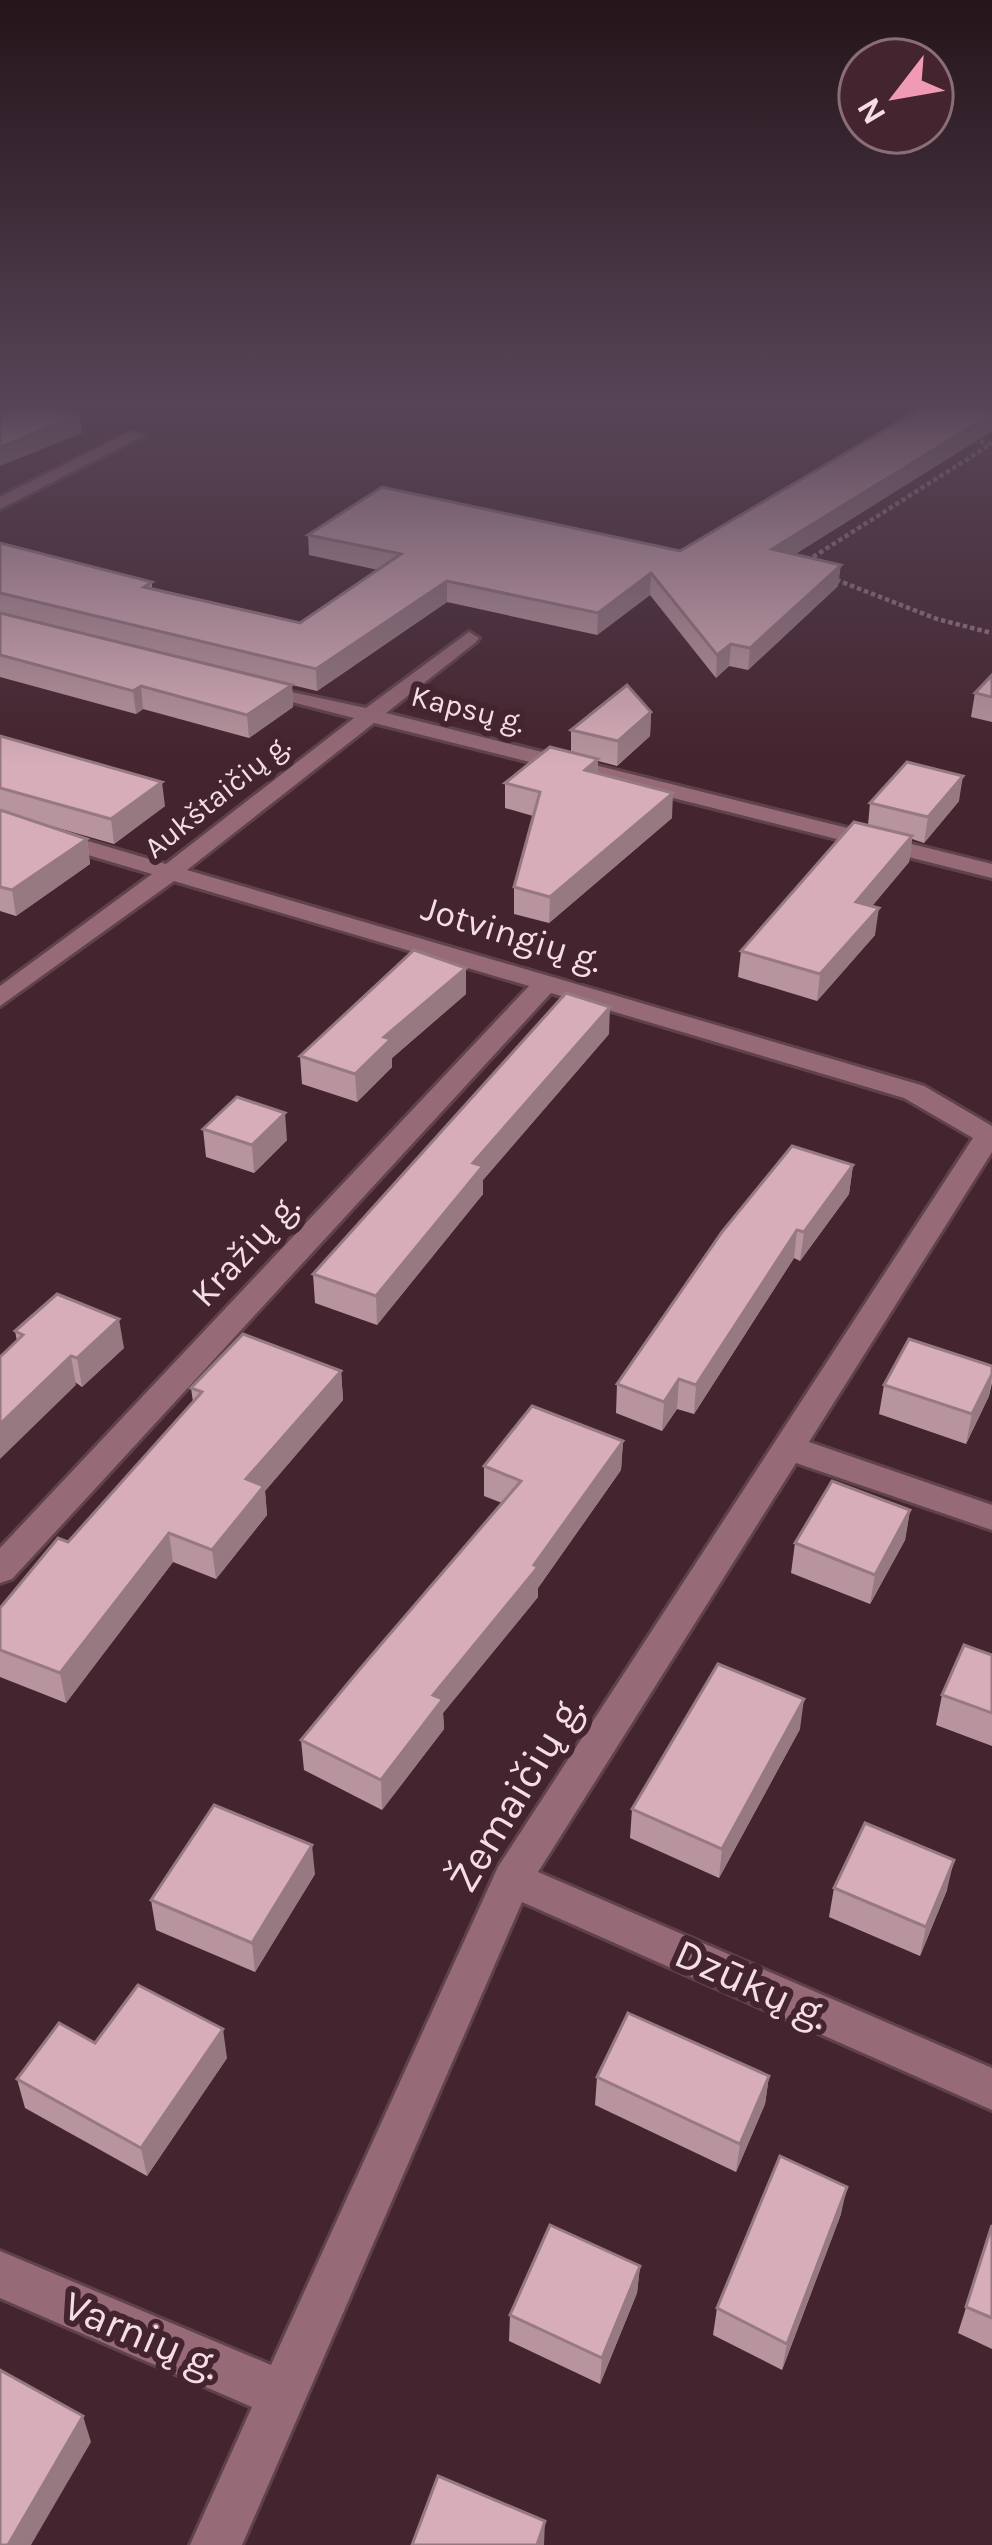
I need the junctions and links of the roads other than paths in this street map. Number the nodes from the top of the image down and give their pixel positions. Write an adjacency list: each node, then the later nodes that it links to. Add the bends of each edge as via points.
1 (469, 638): 3 (street, Aukštaičių g.)
2 (229, 680): 3 (street, Kapsų g.)
3 (366, 715): 5 (street, Aukštaičių g.); 6 (street, Kapsų g.)
4 (0, 822): 5 (street, Jotvingių g.)
5 (173, 870): 7 (street, Jotvingių g.); 8 (street, Aukštaičių g.)
6 (992, 871)
7 (547, 982): 9 (street, Jotvingių g., via 914,1091); 12 (street, Kražių g.)
8 (0, 998)
9 (990, 1139): 10 (street, Žemaičių g.)
10 (790, 1448): 11 (street); 13 (street, Žemaičių g.)
11 (992, 1518)
12 (0, 1570)
13 (512, 1879): 14 (street, Dzūkų g.); 16 (street, Žemaičių g.)
14 (992, 2089)
15 (0, 2274): 16 (street, Varnių g.)
16 (285, 2396): 17 (street, Žemaičių g.)
17 (216, 2545)

